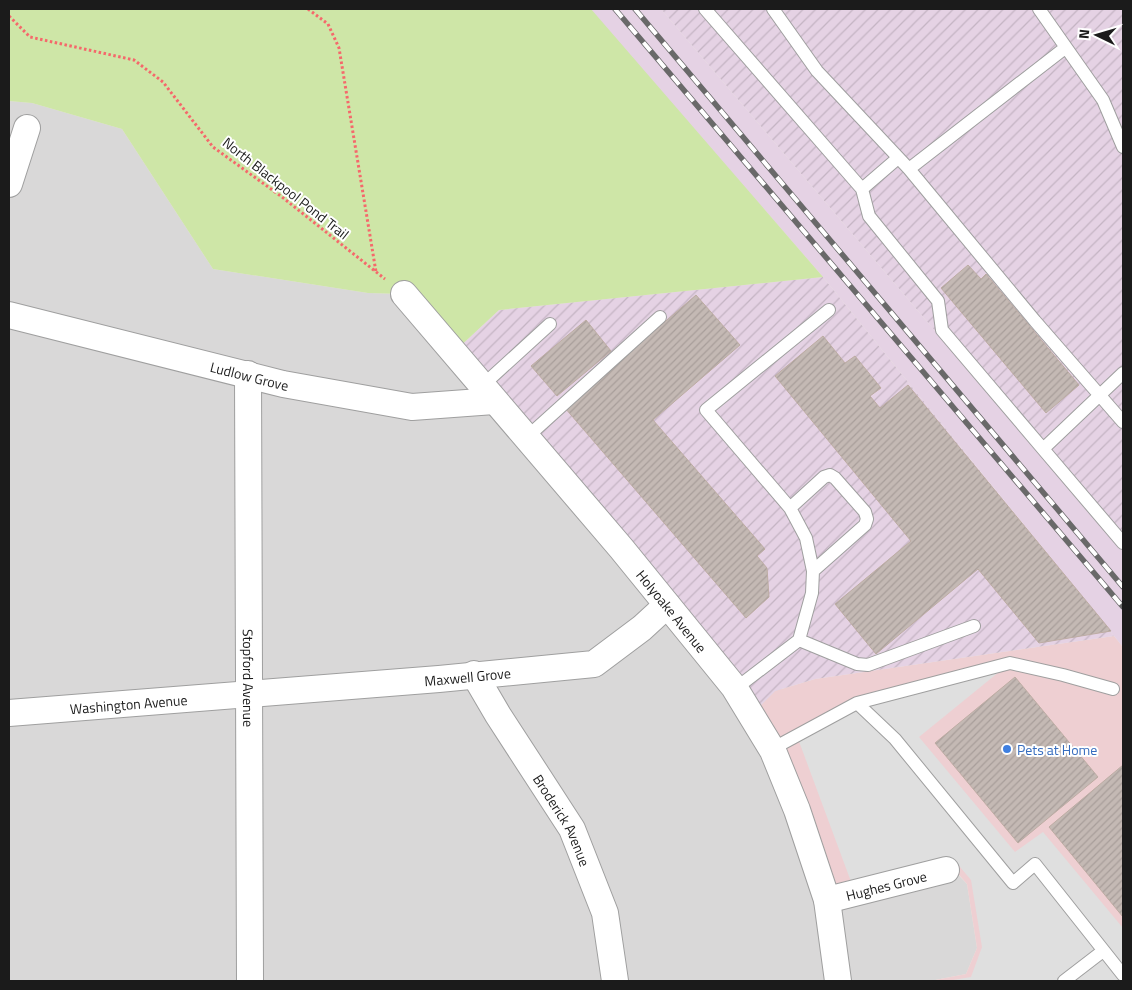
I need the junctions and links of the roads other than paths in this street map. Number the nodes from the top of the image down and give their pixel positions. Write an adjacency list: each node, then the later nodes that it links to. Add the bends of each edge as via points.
1 (705, 9): 10 (lane)
2 (773, 9): 7 (lane, via 817,71)
3 (1039, 9): 4 (lane)
4 (1065, 48): 6 (lane, via 1102,100); 8 (lane)
5 (27, 127): 9 (street)
6 (1123, 146)
7 (898, 158): 8 (lane); 10 (lane)
8 (909, 169): 19 (lane)
9 (9, 184)
10 (862, 189): 22 (lane, via 869,216 938,301 942,330)
11 (404, 294): 18 (street, Holyoake Avenue)
12 (829, 310): 23 (lane, via 706,410)
13 (9, 315): 17 (street, Ludlow Grove)
14 (660, 317): 21 (lane)
15 (550, 324): 18 (lane)
16 (1123, 373): 19 (lane)
17 (248, 374): 18 (street, Ludlow Grove, via 283,384 412,407); 32 (street, Stopford Avenue)
18 (488, 394): 21 (street, Holyoake Avenue)
19 (1100, 394): 20 (lane); 22 (lane)
20 (1123, 422)
21 (526, 438): 26 (street, Holyoake Avenue)
22 (1043, 449): 24 (lane)
23 (790, 508): 25 (lane, via 806,538); 25 (lane, via 830,475 865,512 865,525)
24 (1123, 543)
25 (812, 571): 28 (lane, via 812,593)
26 (667, 606): 29 (street, Maxwell Grove, via 594,664); 30 (street, Holyoake Avenue)
27 (974, 626): 28 (lane, via 868,665 857,664)
28 (799, 640): 30 (lane)
29 (474, 674): 32 (street, Maxwell Grove); 41 (street, Broderick Avenue, via 572,829 605,913)
30 (735, 689): 35 (street, Holyoake Avenue)
31 (1113, 689): 33 (lane, via 1010,663)
32 (248, 693): 34 (street, Washington Avenue); 40 (street, Stopford Avenue)
33 (857, 703): 35 (lane); 38 (lane, via 895,739 1013,883 1035,864)
34 (9, 713)
35 (772, 749): 37 (street, Holyoake Avenue, via 797,810)
36 (946, 870): 37 (street, Hughes Grove)
37 (827, 900): 42 (street, Holyoake Avenue)
38 (1103, 950): 39 (lane); 43 (lane)
39 (1123, 975)
40 (250, 981)
41 (614, 981)
42 (838, 981)
43 (1064, 981)

